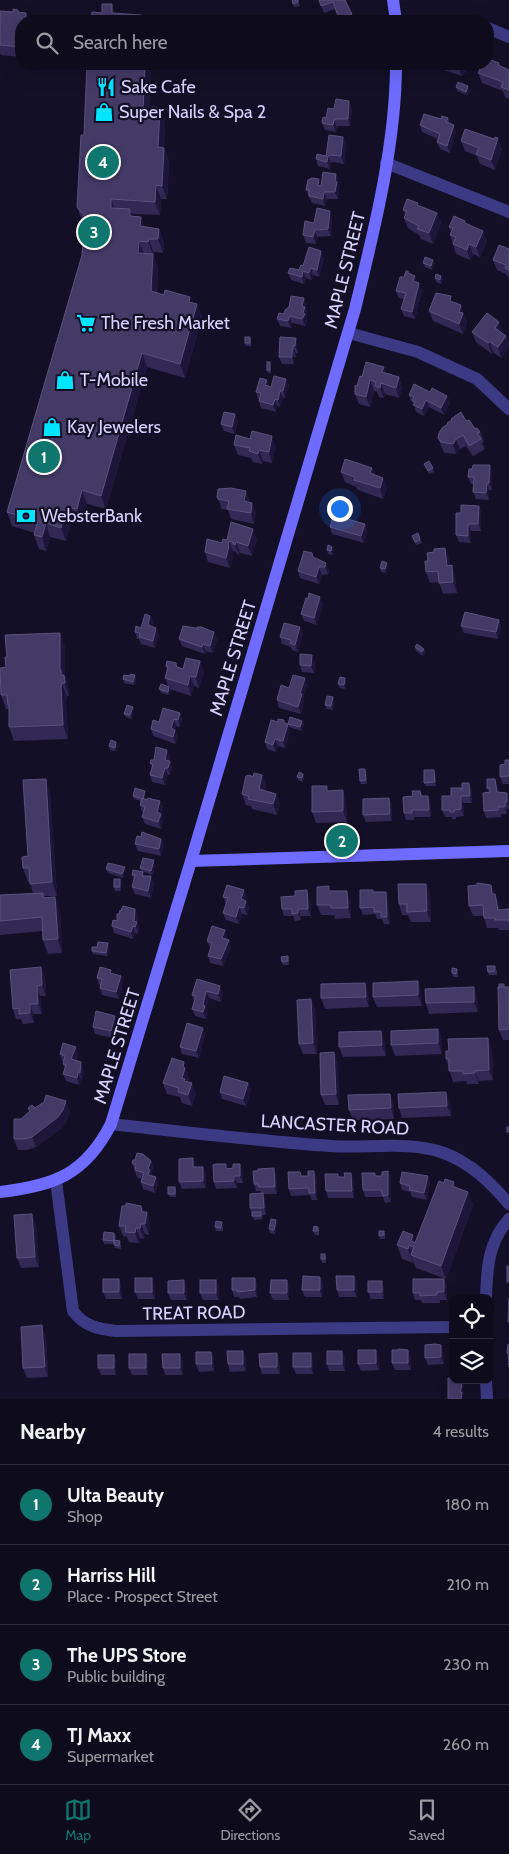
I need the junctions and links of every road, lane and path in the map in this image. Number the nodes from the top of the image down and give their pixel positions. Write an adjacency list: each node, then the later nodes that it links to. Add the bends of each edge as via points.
1 (393, 0): 2 (main road)
2 (395, 15)
3 (494, 31): 4 (street)
4 (509, 37)
5 (396, 70): 6 (main road, MAPLE STREET)
6 (386, 163): 7 (street); 8 (main road, MAPLE STREET, via 376,221)
7 (509, 212)
8 (349, 333): 9 (street, via 418,352 477,379); 11 (main road, MAPLE STREET)
9 (509, 409)
10 (509, 852): 11 (main road)
11 (191, 861): 12 (main road, MAPLE STREET)
12 (111, 1124): 13 (main road, MAPLE STREET, via 94,1152); 15 (street, LANCASTER ROAD, via 323,1145 424,1148 466,1163)
13 (56, 1180): 14 (main road, MAPLE STREET); 18 (street, TREAT ROAD, via 73,1311 78,1318 96,1328 116,1331)
14 (0, 1192)
15 (509, 1204)
16 (509, 1219): 17 (street, via 490,1250)
17 (486, 1294)
18 (449, 1327)
19 (486, 1384): 20 (street)
20 (487, 1399)

